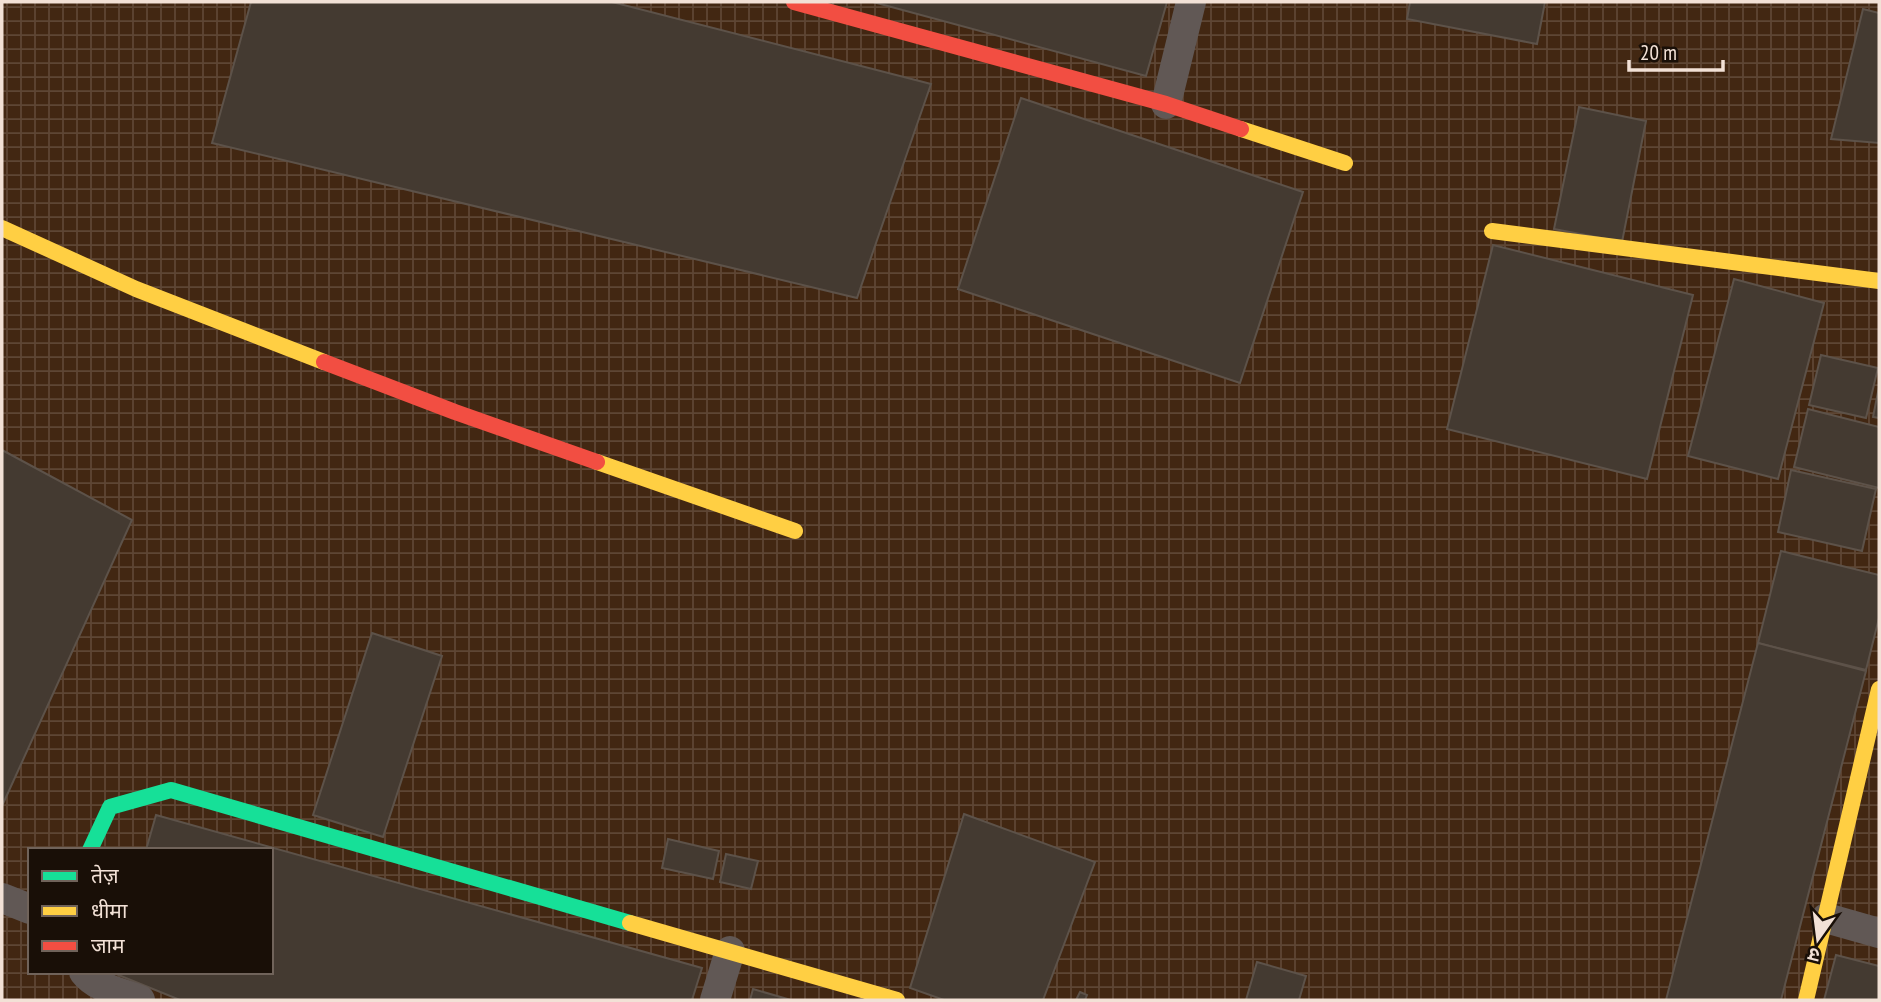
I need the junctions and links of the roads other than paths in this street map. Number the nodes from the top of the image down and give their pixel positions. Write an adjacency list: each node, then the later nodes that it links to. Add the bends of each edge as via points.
1 (794, 2): 3 (street)
2 (1191, 2): 3 (street)
3 (1166, 104): 4 (street)
4 (1345, 163)
5 (2, 228): 8 (street, via 136,289 455,412)
6 (1492, 231): 7 (street)
7 (1879, 281)
8 (795, 531)
9 (1879, 689): 13 (street)
10 (91, 848): 15 (street, via 110,807 171,790)
11 (2, 898): 12 (street)
12 (28, 908)
13 (1826, 918): 14 (street); 20 (street)
14 (1879, 933)
15 (730, 951): 18 (street); 19 (street)
16 (82, 983): 17 (street)
17 (140, 1000)
18 (715, 1000)
19 (897, 1000)
20 (1805, 1000)

